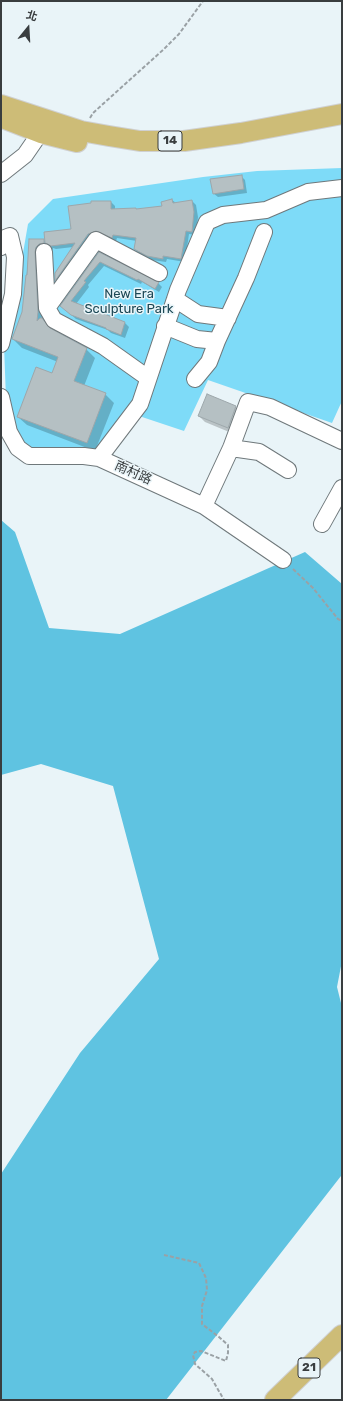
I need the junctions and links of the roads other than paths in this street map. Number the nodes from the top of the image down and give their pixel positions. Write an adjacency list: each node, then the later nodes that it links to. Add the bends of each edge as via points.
1 (1, 105): 4 (main road, 14)
2 (342, 114): 4 (main road, 14, via 184,141 140,141)
3 (1, 118): 4 (main road, 14)
4 (45, 126): 5 (main road, 14, via 111,150 155,153 234,147); 6 (street, via 25,155)
5 (342, 126)
6 (1, 174)
7 (342, 188): 12 (street, via 308,192 266,210 223,215 207,222)
8 (264, 232): 14 (street)
9 (1, 247): 17 (street, via 5,238 10,236 15,257 13,294)
10 (44, 252): 13 (street)
11 (159, 273): 13 (street, via 96,240)
12 (174, 299): 14 (street, via 198,314); 15 (street)
13 (47, 308): 18 (street, via 54,320 104,346)
14 (228, 318): 16 (street)
15 (165, 326): 16 (street, via 197,339); 18 (street)
16 (217, 341): 19 (street, via 209,362)
17 (1, 344)
18 (148, 378): 23 (street, via 140,404)
19 (195, 379)
20 (1, 397): 23 (street, 南村路, via 9,432 18,448 29,456)
21 (342, 441): 22 (street, via 270,407 248,402)
22 (231, 448): 24 (street, via 259,452); 26 (street)
23 (98, 458): 26 (street, 南村路)
24 (288, 470)
25 (342, 488): 27 (street)
26 (204, 506): 28 (street, 南村路)
27 (322, 524)
28 (283, 560)
29 (342, 1335): 30 (main road, 21)
30 (275, 1400)

